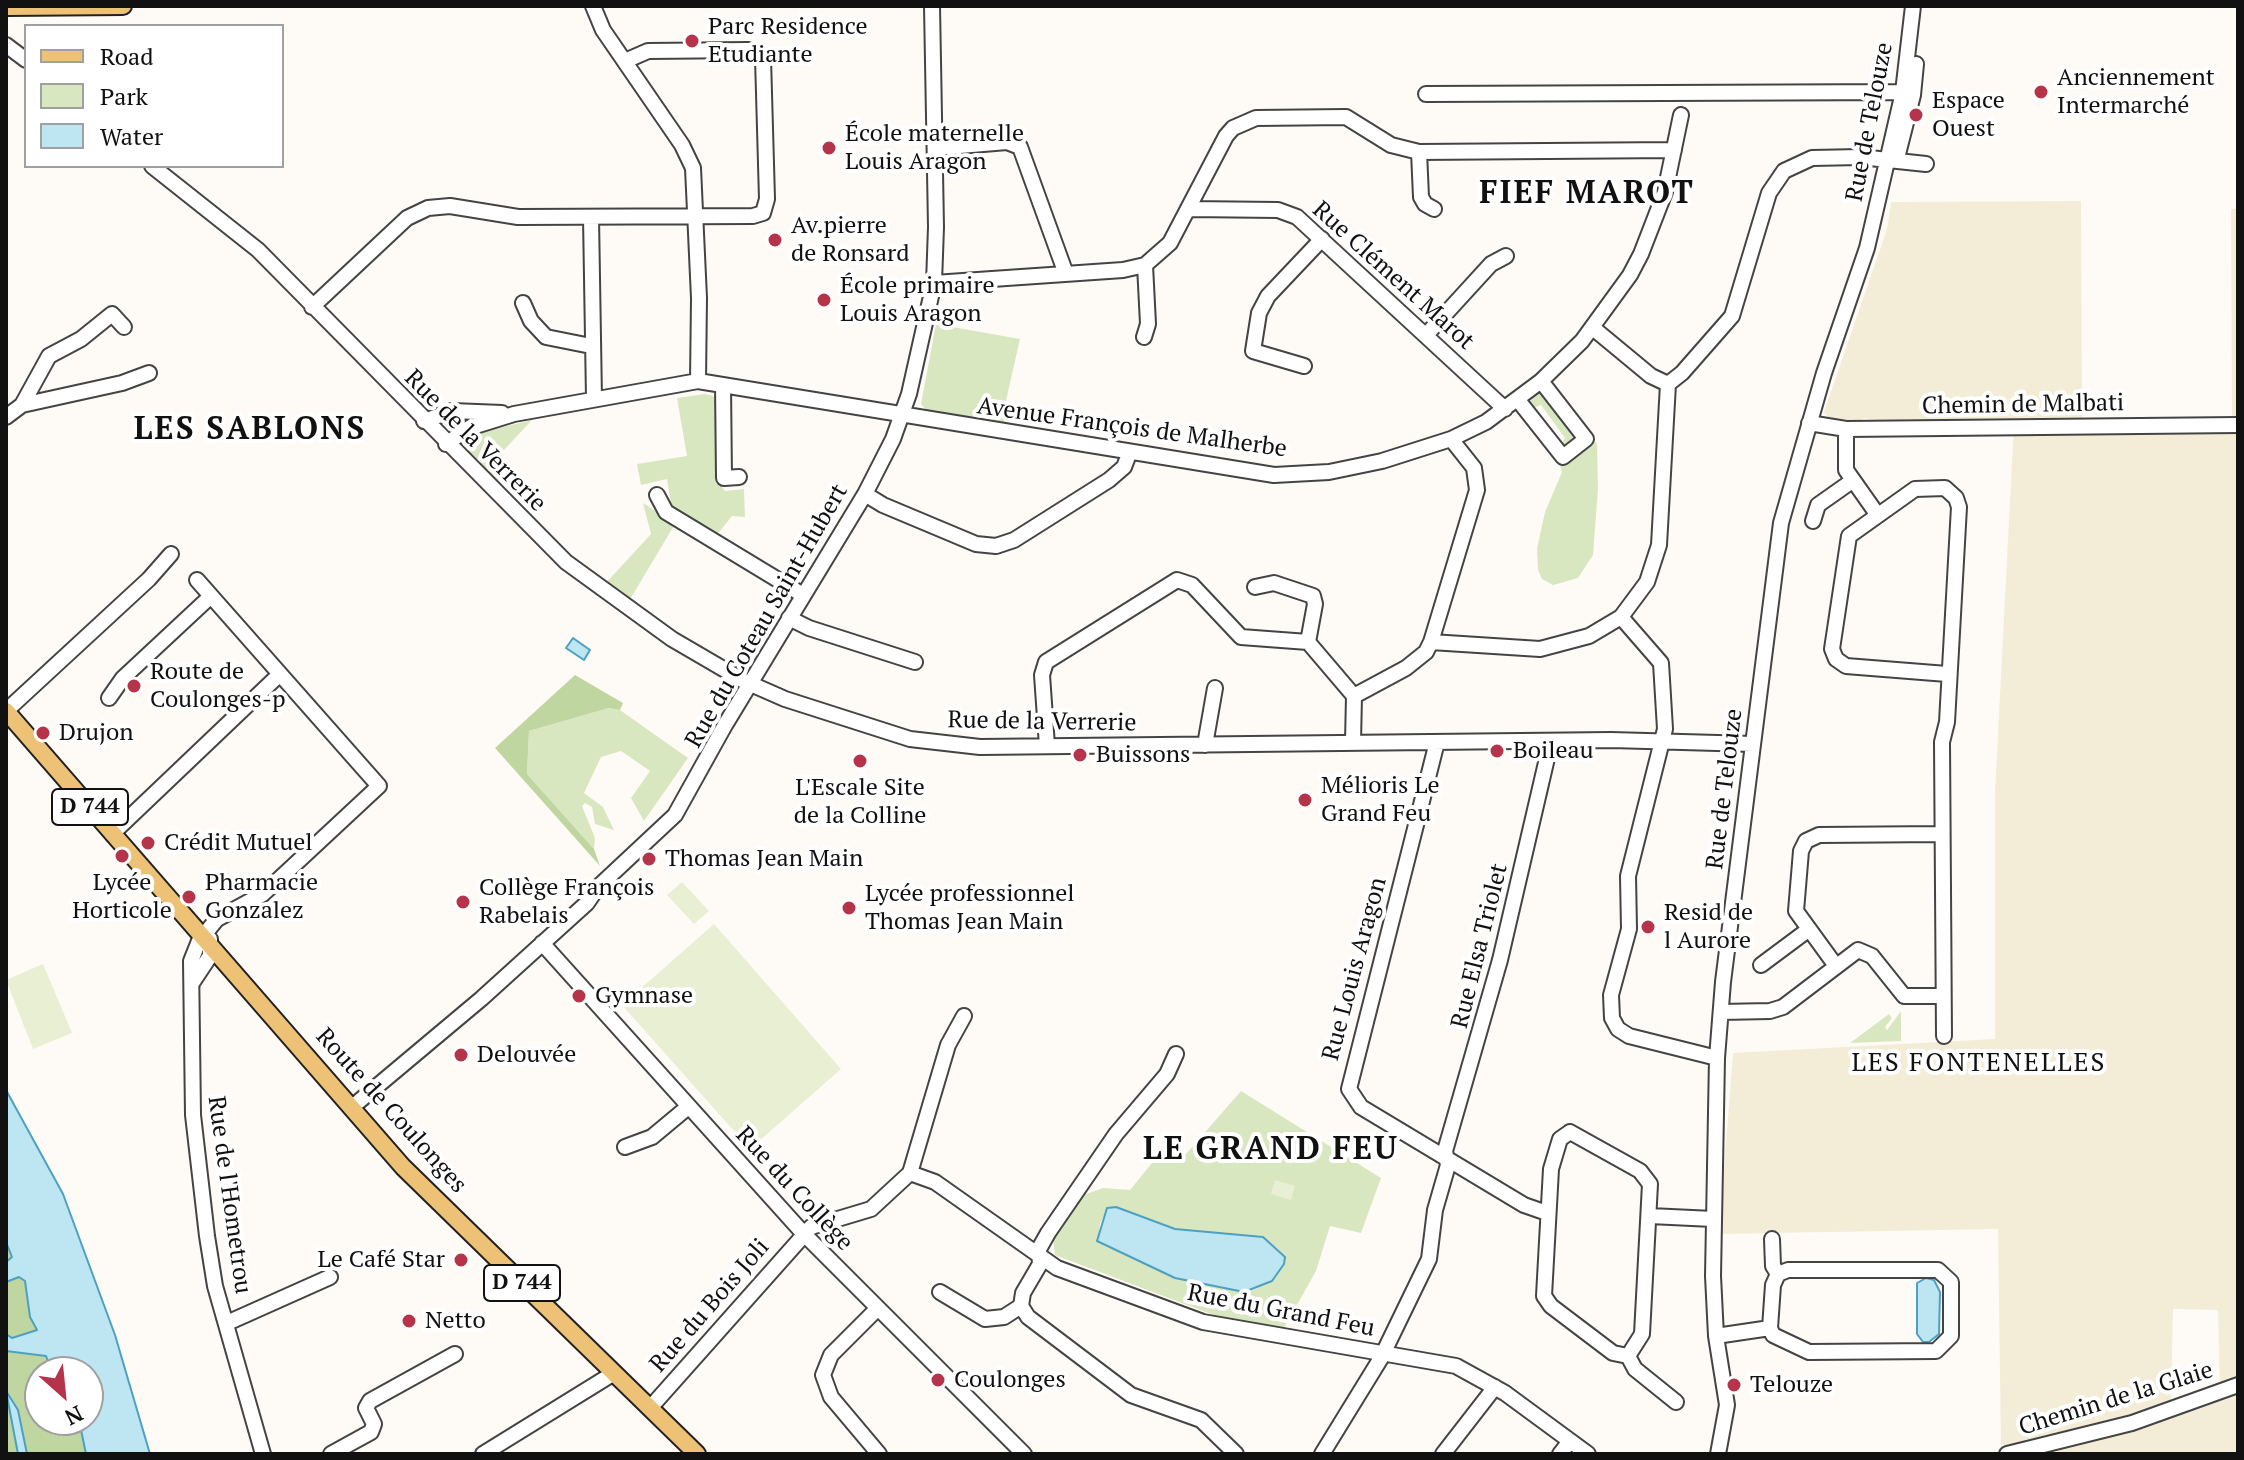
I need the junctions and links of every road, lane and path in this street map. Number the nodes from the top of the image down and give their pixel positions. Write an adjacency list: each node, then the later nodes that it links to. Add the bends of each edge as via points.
1 (123, 6): 4 (main road)
2 (593, 6): 8 (street)
3 (932, 6): 12 (street, Rue du Coteau Saint-Hubert)
4 (6, 7)
5 (1913, 10): 9 (street, Rue de Telouze); 15 (street, Rue de Telouze, via 1913,95)
6 (6, 45): 7 (street)
7 (24, 58)
8 (625, 61): 20 (street, via 688,155); 20 (street, via 648,51 748,50 763,58 765,209 753,216)
9 (1903, 92): 10 (street); 15 (street, Rue de Telouze)
10 (1426, 94)
11 (1681, 115): 13 (street, Avenue François de Malherbe)
12 (936, 148): 25 (street, via 1007,142 1020,147); 26 (street, Rue du Coteau Saint-Hubert)
13 (1674, 150): 14 (street); 30 (street, Avenue François de Malherbe, via 1665,192 1641,254)
14 (1419, 152): 18 (street, via 1391,145 1346,117 1256,118 1226,136); 19 (street, via 1421,197)
15 (1888, 161): 16 (street); 38 (street, via 1812,158 1784,171 1769,193 1732,316); 48 (street, Rue de Telouze, via 1870,237)
16 (1926, 164)
17 (154, 168): 28 (street, Rue de la Verrerie, via 258,250)
18 (1189, 209): 22 (street, Rue Clément Marot, via 1287,212); 24 (street, via 1170,243)
19 (1434, 209)
20 (697, 216): 21 (street); 36 (street)
21 (591, 217): 28 (street, via 508,216 442,206 422,210); 33 (street)
22 (1322, 239): 31 (street, Rue Clément Marot); 34 (street, via 1268,296 1259,313 1253,351)
23 (1506, 256): 31 (street, via 1491,264)
24 (1145, 265): 25 (street); 32 (street)
25 (1066, 274): 26 (street)
26 (934, 283): 45 (street, Rue du Coteau Saint-Hubert)
27 (523, 303): 33 (street, via 546,337)
28 (312, 307): 47 (street, Rue de la Verrerie)
29 (124, 327): 42 (street, via 112,314 49,356)
30 (1593, 328): 37 (street, Avenue François de Malherbe); 38 (street)
31 (1427, 334): 43 (street, Rue Clément Marot)
32 (1144, 337)
33 (591, 346): 40 (street)
34 (1304, 366)
35 (149, 373): 42 (street)
36 (698, 381): 39 (street, Avenue François de Malherbe); 40 (street, Avenue François de Malherbe)
37 (1541, 381): 41 (street, Avenue François de Malherbe); 41 (street, via 1586,439 1563,457)
38 (1668, 384): 65 (street, via 1659,545 1647,582)
39 (723, 385): 45 (street, Avenue François de Malherbe); 54 (street, via 724,478)
40 (594, 399): 44 (street, Avenue François de Malherbe)
41 (1518, 400): 43 (street, Avenue François de Malherbe)
42 (22, 405): 46 (street)
43 (1505, 409): 51 (street, Avenue François de Malherbe)
44 (514, 414): 47 (street, via 452,411); 52 (street, via 469,428)
45 (902, 415): 53 (street, Avenue François de Malherbe); 56 (street, Rue du Coteau Saint-Hubert)
46 (6, 417)
47 (424, 421): 52 (street, Rue de la Verrerie)
48 (1809, 423): 50 (street, Chemin de Malbati); 81 (street, Rue de Telouze, via 1781,523)
49 (2238, 425): 50 (street, Chemin de Malbati)
50 (1846, 429): 55 (street, via 1845,465)
51 (1451, 439): 53 (street, Avenue François de Malherbe, via 1356,467 1274,475); 68 (street, via 1474,468 1478,483)
52 (446, 444): 72 (street, Rue de la Verrerie, via 579,572 672,639)
53 (1129, 454): 56 (street, via 1109,480 996,546 976,544)
54 (739, 477)
55 (1852, 481): 58 (street); 59 (street, via 1818,505)
56 (865, 494): 63 (street, Rue du Coteau Saint-Hubert)
57 (657, 495): 63 (street, via 666,512)
58 (1877, 514): 71 (street, via 1915,489 1945,488 1959,502); 71 (street, via 1846,542 1833,654 1846,666)
59 (1813, 521)
60 (171, 554): 76 (street)
61 (197, 580): 64 (street)
62 (1255, 587): 67 (street, via 1274,583 1313,596)
63 (803, 595): 66 (street, Rue du Coteau Saint-Hubert)
64 (211, 596): 70 (street); 75 (street, via 123,678)
65 (1621, 617): 68 (street, via 1589,636 1540,649); 78 (street, via 1663,669)
66 (789, 618): 69 (street); 72 (street, Rue du Coteau Saint-Hubert)
67 (1308, 642): 74 (street); 83 (street, via 1241,637 1192,585 1177,580 1046,662 1042,675)
68 (1431, 642): 74 (street, via 1406,668)
69 (915, 662)
70 (280, 674): 84 (street); 88 (street, via 379,786 263,894 225,914)
71 (1947, 674): 85 (street)
72 (750, 685): 83 (street, Rue de la Verrerie, via 910,739 980,747); 87 (street, Rue du Coteau Saint-Hubert, via 675,815)
73 (1215, 688): 82 (street)
74 (1354, 696): 79 (street)
75 (109, 698)
76 (6, 711): 84 (main road, Route de Coulonges / D 744)
77 (1551, 741): 78 (street, Rue de la Verrerie); 80 (street, Rue de la Verrerie); 100 (street, Rue Elsa Triolet)
78 (1663, 741): 81 (street, Rue de la Verrerie); 96 (street, via 1628,876 1629,929 1610,1007 1618,1029 1629,1036)
79 (1353, 742): 80 (street, Rue de la Verrerie); 82 (street, Rue de la Verrerie)
80 (1437, 742): 100 (street, Rue Louis Aragon, via 1349,1081 1351,1095 1361,1107)
81 (1753, 744): 92 (street, Rue de Telouze)
82 (1205, 745): 83 (street, Rue de la Verrerie)
83 (1047, 746)
84 (112, 834): 88 (main road, Route de Coulonges / D 744)
85 (1941, 834): 86 (street, via 1810,838 1801,851 1796,901); 91 (street)
86 (1808, 930): 89 (street); 90 (street)
87 (542, 943): 97 (street, Rue du Collège); 98 (street, Rue du Coteau Saint-Hubert)
88 (209, 944): 98 (main road, Route de Coulonges / D 744); 113 (street, Rue de l'Hometrou, via 191,961 193,1115 212,1272)
89 (1761, 965)
90 (1836, 966): 91 (street, via 1864,951 1904,996); 92 (street, via 1776,1010)
91 (1943, 996): 94 (street)
92 (1721, 1012): 96 (street, Rue de Telouze)
93 (964, 1016): 101 (street, via 948,1045)
94 (1944, 1036)
95 (1176, 1054): 107 (street, via 1167,1074 1074,1192 1039,1249)
96 (1717, 1058): 104 (street, Rue de Telouze)
97 (688, 1107): 99 (street, via 652,1137); 105 (street, Rue du Collège)
98 (351, 1108): 119 (main road, Route de Coulonges / D 744, via 403,1167)
99 (625, 1147)
100 (1447, 1158): 102 (street, Rue Louis Aragon, via 1524,1205); 116 (street, Rue Elsa Triolet, via 1425,1270)
101 (910, 1173): 105 (street, via 871,1209 822,1221); 107 (street, Rue du Grand Feu, via 935,1182)
102 (1547, 1213): 103 (street, via 1551,1169 1559,1142 1570,1132 1645,1175); 118 (street, via 1547,1301 1613,1353)
103 (1650, 1216): 104 (street); 118 (street, via 1642,1334)
104 (1713, 1219): 115 (street, Rue de Telouze)
105 (803, 1233): 112 (street, Rue du Collège); 123 (street, Rue du Bois Joli)
106 (1772, 1239): 108 (street, via 1773,1266)
107 (1041, 1259): 111 (street); 116 (street, Rue du Grand Feu, via 1203,1322)
108 (1783, 1272): 114 (street, via 1773,1285); 114 (street, via 1938,1270 1951,1282 1951,1336 1936,1351 1809,1352 1773,1335)
109 (330, 1277): 113 (street)
110 (940, 1292): 111 (street, via 985,1319 1004,1317)
111 (1021, 1306): 131 (street, via 1028,1317 1131,1395 1201,1420)
112 (878, 1308): 129 (street, via 831,1355 823,1375 831,1397); 130 (street, Rue du Collège)
113 (227, 1323): 125 (street, Rue de l'Hometrou)
114 (1770, 1328): 115 (street)
115 (1716, 1336): 136 (street, Rue de Telouze, via 1727,1405)
116 (1383, 1353): 121 (street, Rue du Grand Feu, via 1446,1363); 132 (street, Rue Elsa Triolet)
117 (455, 1354): 126 (street, via 370,1401 366,1408 374,1424 371,1432)
118 (1628, 1356): 122 (street, via 1635,1369)
119 (614, 1373): 123 (main road, Route de Coulonges / D 744); 127 (street)
120 (2238, 1385): 137 (street, Chemin de la Glaie, via 2132,1423)
121 (1495, 1387): 124 (street, Rue du Grand Feu); 133 (street)
122 (1676, 1402)
123 (650, 1408): 128 (main road, Route de Coulonges / D 744)
124 (1570, 1441): 134 (street); 135 (street, Rue du Grand Feu)
125 (263, 1454)
126 (331, 1454)
127 (483, 1454)
128 (697, 1454)
129 (879, 1454)
130 (1024, 1454)
131 (1236, 1454)
132 (1322, 1454)
133 (1443, 1454)
134 (1560, 1454)
135 (1588, 1454)
136 (1718, 1454)
137 (2007, 1454)

